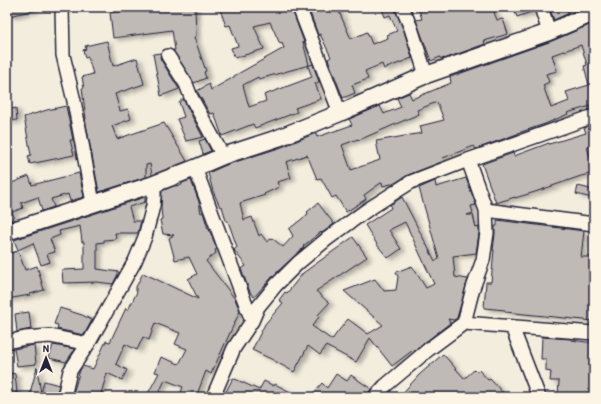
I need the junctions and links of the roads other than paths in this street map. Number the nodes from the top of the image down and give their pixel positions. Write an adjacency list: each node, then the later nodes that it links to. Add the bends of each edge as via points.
1 (62, 7): 15 (street, via 63,55)
2 (299, 7): 9 (street)
3 (402, 7): 8 (street)
4 (541, 7): 6 (street)
5 (594, 13): 6 (street)
6 (549, 32): 8 (street)
7 (168, 56): 11 (street, via 186,84)
8 (426, 75): 9 (street)
9 (340, 113): 11 (street, via 278,138)
10 (594, 116): 12 (street)
11 (223, 156): 13 (street)
12 (468, 160): 16 (street); 19 (street, via 411,182 327,239 298,262 276,285 258,307)
13 (194, 168): 14 (street); 19 (street)
14 (154, 184): 15 (street); 24 (street, via 152,206 135,261)
15 (93, 203): 18 (street)
16 (486, 210): 17 (street); 20 (street, via 483,260)
17 (594, 224)
18 (7, 232)
19 (252, 321): 26 (street, via 234,348)
20 (464, 322): 21 (street); 27 (street)
21 (512, 327): 22 (street); 28 (street)
22 (594, 333)
23 (7, 342): 24 (street, via 50,336)
24 (88, 344): 25 (street, via 70,371)
25 (64, 397)
26 (213, 397)
27 (375, 397)
28 (540, 397)

